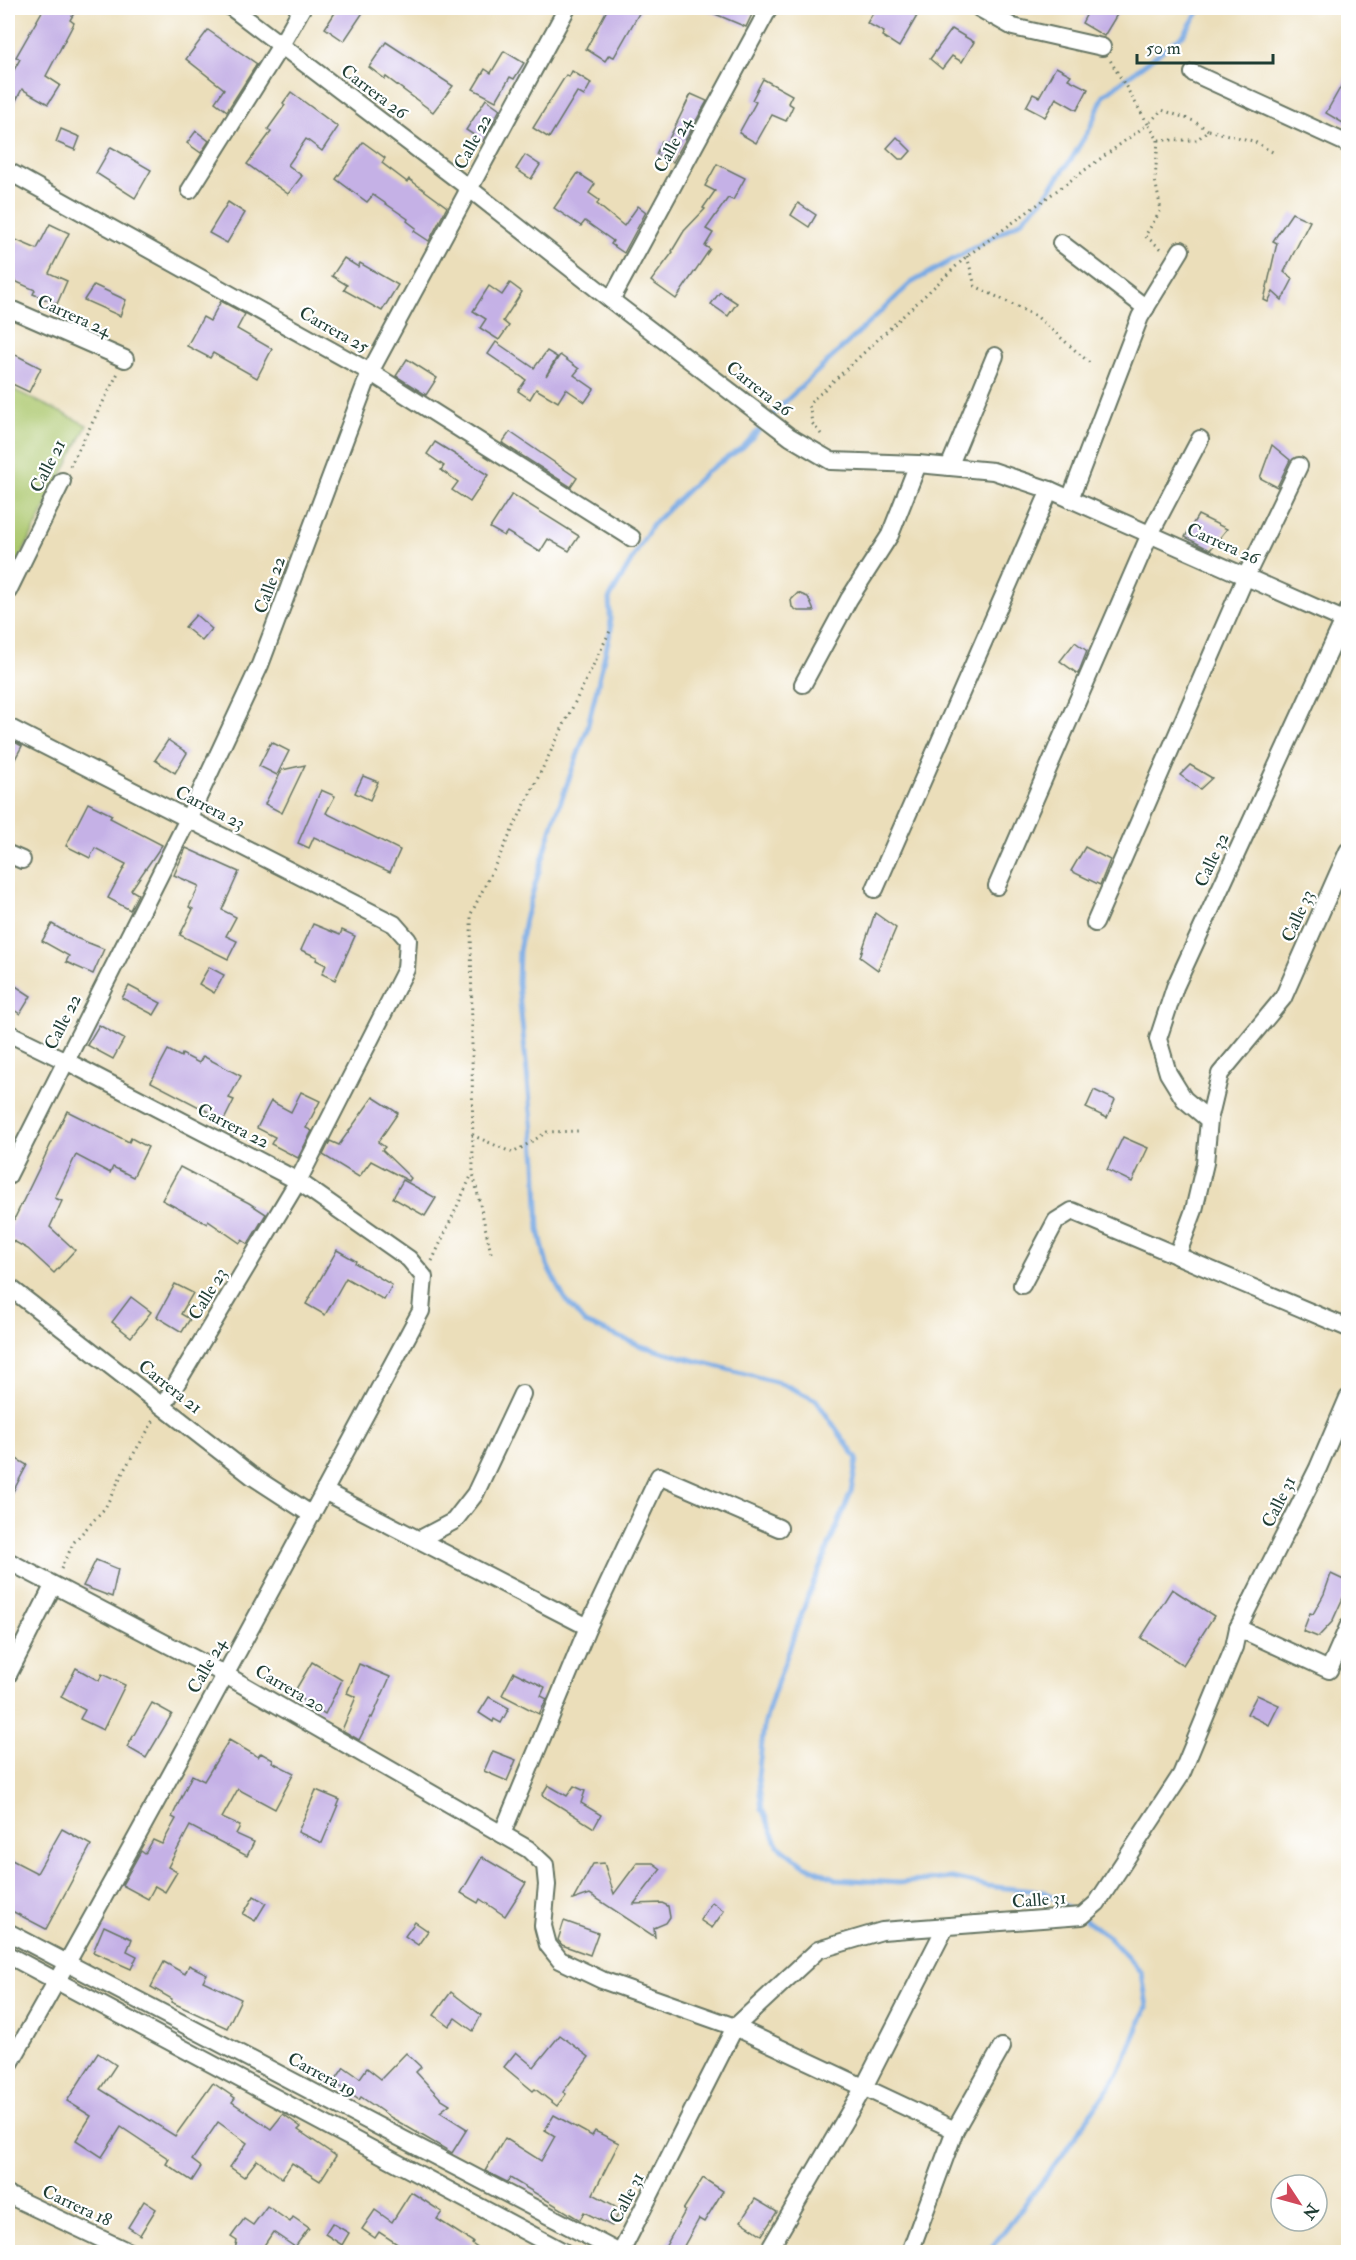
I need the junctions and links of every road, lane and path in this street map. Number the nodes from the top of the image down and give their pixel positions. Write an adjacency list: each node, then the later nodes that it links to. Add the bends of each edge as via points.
1 (232, 8): 6 (street, Carrera 26)
2 (302, 8): 6 (street)
3 (567, 8): 15 (street, Calle 22)
4 (769, 8): 20 (street, Calle 24)
5 (978, 8): 7 (street, via 1014,27)
6 (281, 45): 15 (street, Carrera 26); 16 (street)
7 (1102, 47): 9 (path)
8 (1193, 73): 12 (street)
9 (1148, 124): 10 (path, via 1162,110); 11 (path); 19 (path)
10 (1208, 130): 11 (path, via 1197,140); 13 (path, via 1253,141)
11 (1158, 140): 18 (path, via 1155,180 1161,210 1145,236)
12 (1348, 144)
13 (1276, 154)
14 (8, 171): 26 (street, Carrera 25)
15 (470, 189): 20 (street, Carrera 26); 26 (street, Calle 22)
16 (190, 190)
17 (1060, 243): 22 (street)
18 (1178, 254): 22 (street)
19 (967, 256): 25 (path, via 975,286 1036,316); 27 (path, via 809,404 812,423)
20 (611, 300): 29 (street, Carrera 26, via 790,437 831,461)
21 (8, 308): 24 (street, Carrera 24)
22 (1146, 308): 34 (street)
23 (995, 356): 31 (street)
24 (125, 359): 32 (path, Calle 21)
25 (1092, 365)
26 (370, 372): 36 (street, Carrera 25); 43 (street, Calle 22, via 260,665)
27 (824, 439)
28 (1200, 439): 35 (street)
29 (918, 464): 31 (street, Carrera 26); 41 (street, via 890,535 849,599)
30 (1299, 466): 37 (street)
31 (949, 467): 33 (street, Carrera 26, via 993,471)
32 (62, 481): 38 (street, Calle 21)
33 (1050, 490): 34 (street, Carrera 26); 46 (street)
34 (1070, 499): 35 (street, Carrera 26)
35 (1150, 534): 37 (street, Carrera 26); 45 (street)
36 (632, 538)
37 (1246, 576): 39 (street, Carrera 26); 47 (street)
38 (8, 591)
39 (1347, 618): 51 (street, Calle 32, via 1175,987 1158,1039 1168,1073 1184,1099)
40 (612, 629): 53 (path, via 471,914)
41 (803, 684)
42 (8, 727): 43 (street, Carrera 23)
43 (188, 819): 48 (street, Carrera 23); 50 (street, Calle 22)
44 (1348, 850): 51 (street, Calle 33, via 1282,998 1220,1074)
45 (997, 886)
46 (875, 889)
47 (1095, 923)
48 (394, 924): 56 (street, Calle 23, via 408,940 406,969)
49 (8, 1033): 50 (street, Carrera 22)
50 (66, 1061): 55 (street, Calle 22); 56 (street, Carrera 22)
51 (1209, 1120): 58 (street, Calle 33, via 1205,1163 1194,1210)
52 (580, 1131): 53 (path, via 547,1132 513,1152)
53 (472, 1135): 54 (path)
54 (473, 1173): 57 (path); 59 (path)
55 (8, 1176)
56 (298, 1181): 59 (street, Carrera 22, via 409,1259); 65 (street, Calle 23)
57 (491, 1253)
58 (1177, 1256): 60 (street, via 1072,1211 1056,1221); 62 (street)
59 (424, 1277): 66 (street, Calle 24, via 420,1311)
60 (1022, 1285)
61 (8, 1286): 65 (street, Carrera 21)
62 (1348, 1328)
63 (522, 1394): 69 (street, via 475,1494 454,1521)
64 (1348, 1398): 74 (street, Calle 31, via 1318,1468)
65 (163, 1406): 67 (street, Carrera 21, via 252,1476); 71 (path, via 105,1508 74,1542)
66 (324, 1491): 67 (street, Calle 24); 69 (street)
67 (312, 1515): 75 (street, Calle 24)
68 (779, 1528): 72 (street, via 659,1476)
69 (420, 1539): 72 (street)
70 (8, 1561): 71 (street, Carrera 20)
71 (53, 1586): 75 (street, Carrera 20); 76 (street)
72 (588, 1627): 77 (street)
73 (1348, 1627): 74 (street, via 1329,1670)
74 (1238, 1628): 78 (street, Calle 31, via 1234,1647 1181,1775 1097,1903 1082,1916)
75 (225, 1674): 77 (street, Carrera 20); 81 (street, Calle 24)
76 (8, 1675)
77 (502, 1834): 83 (street, Carrera 20, via 528,1848 545,1865 543,1926 548,1946 560,1960 602,1980)
78 (945, 1928): 83 (street, Calle 31, via 882,1931 818,1950); 86 (street)
79 (8, 1932): 81 (street, Carrera 19)
80 (8, 1955): 82 (street)
81 (66, 1964): 82 (street, Calle 24); 91 (street, Carrera 19)
82 (57, 1981): 85 (street, Calle 24); 90 (street)
83 (735, 2027): 86 (street); 91 (street, Calle 31)
84 (1002, 2047): 87 (street)
85 (8, 2067)
86 (864, 2087): 87 (street); 92 (street)
87 (955, 2130): 93 (street)
88 (8, 2195): 89 (street, Carrera 18)
89 (129, 2253)
90 (564, 2253)
91 (620, 2253)
92 (768, 2253)
93 (910, 2253)

